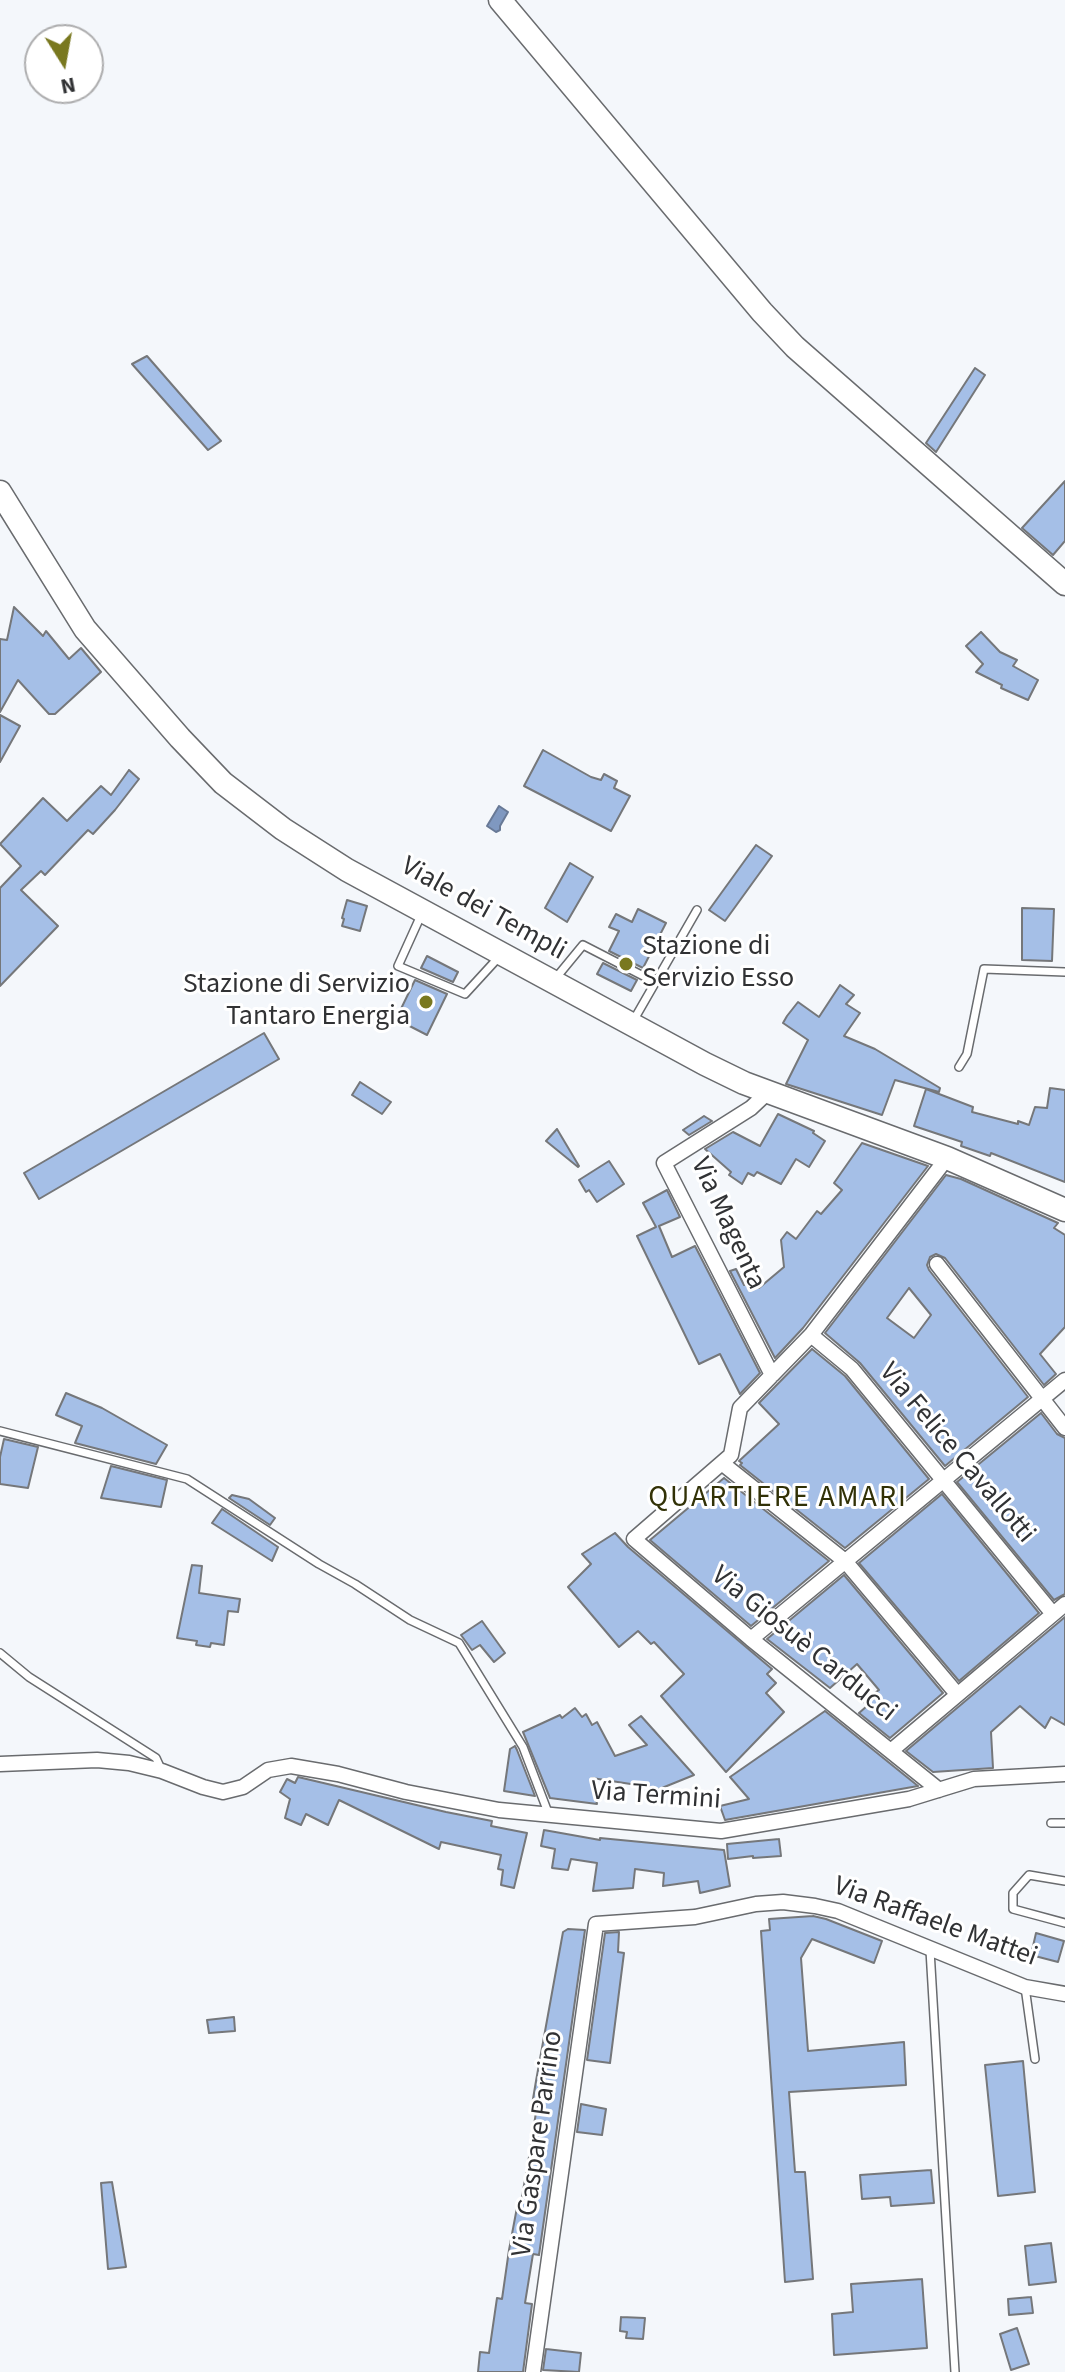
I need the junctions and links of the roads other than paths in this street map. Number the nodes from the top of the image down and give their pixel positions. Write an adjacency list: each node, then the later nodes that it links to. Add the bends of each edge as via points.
1 (500, 0): 3 (main road, via 795,347)
2 (0, 492): 5 (main road, Viale dei Templi, via 85,629 223,783 347,870)
3 (1065, 584)
4 (697, 910): 9 (lane)
5 (423, 911): 6 (main road, Viale dei Templi); 6 (lane, via 398,966 465,994)
6 (502, 955): 8 (main road, Viale dei Templi)
7 (1065, 972): 11 (lane, via 984,969 967,1054)
8 (552, 982): 9 (lane, via 583,945); 10 (main road, Viale dei Templi)
9 (655, 982): 10 (lane)
10 (631, 1025): 12 (main road, Viale dei Templi)
11 (959, 1067)
12 (768, 1092): 13 (main road, Viale dei Templi); 17 (street, Via Magenta, via 664,1163)
13 (947, 1158): 14 (main road, Viale dei Templi); 16 (street)
14 (1065, 1210)
15 (937, 1264): 19 (street)
16 (811, 1335): 17 (street); 23 (street, Via Felice Cavallotti, via 852,1369)
17 (772, 1375): 22 (street, via 740,1408 731,1455)
18 (1065, 1380): 19 (street)
19 (1042, 1399): 20 (street); 23 (street)
20 (1065, 1428)
21 (0, 1431): 34 (lane, via 187,1479 410,1620 459,1643 523,1747)
22 (723, 1464): 24 (street); 26 (street, Via Giosuè Carducci, via 634,1539)
23 (945, 1480): 24 (street); 25 (street, Via Felice Cavallotti)
24 (845, 1561): 26 (street); 28 (street)
25 (1059, 1609): 28 (street)
26 (751, 1639): 29 (street, Via Giosuè Carducci)
27 (0, 1653): 31 (lane, via 156,1758)
28 (957, 1694): 29 (street)
29 (892, 1750): 33 (street, Via Giosuè Carducci)
30 (0, 1764): 31 (street, via 97,1760)
31 (162, 1771): 34 (street, Via Termini, via 223,1792 243,1787 268,1770 291,1766 499,1810)
32 (1065, 1774): 33 (street, Via Termini, via 974,1779)
33 (939, 1790): 34 (street, Via Termini, via 721,1831)
34 (549, 1815)
35 (1051, 1823): 36 (lane)
36 (1065, 1823)
37 (1065, 1881): 38 (lane, via 1029,1875 1013,1893 1013,1909)
38 (1065, 1923)
39 (596, 1924): 40 (street, Via Raffaele Mattei, via 695,1917 783,1902 838,1911); 44 (street, Via Gaspare Parrino)
40 (930, 1950): 41 (street, Via Raffaele Mattei); 45 (lane)
41 (1025, 1987): 42 (street, Via Raffaele Mattei); 43 (lane)
42 (1065, 1994)
43 (1035, 2059)
44 (533, 2372)
45 (955, 2372)

